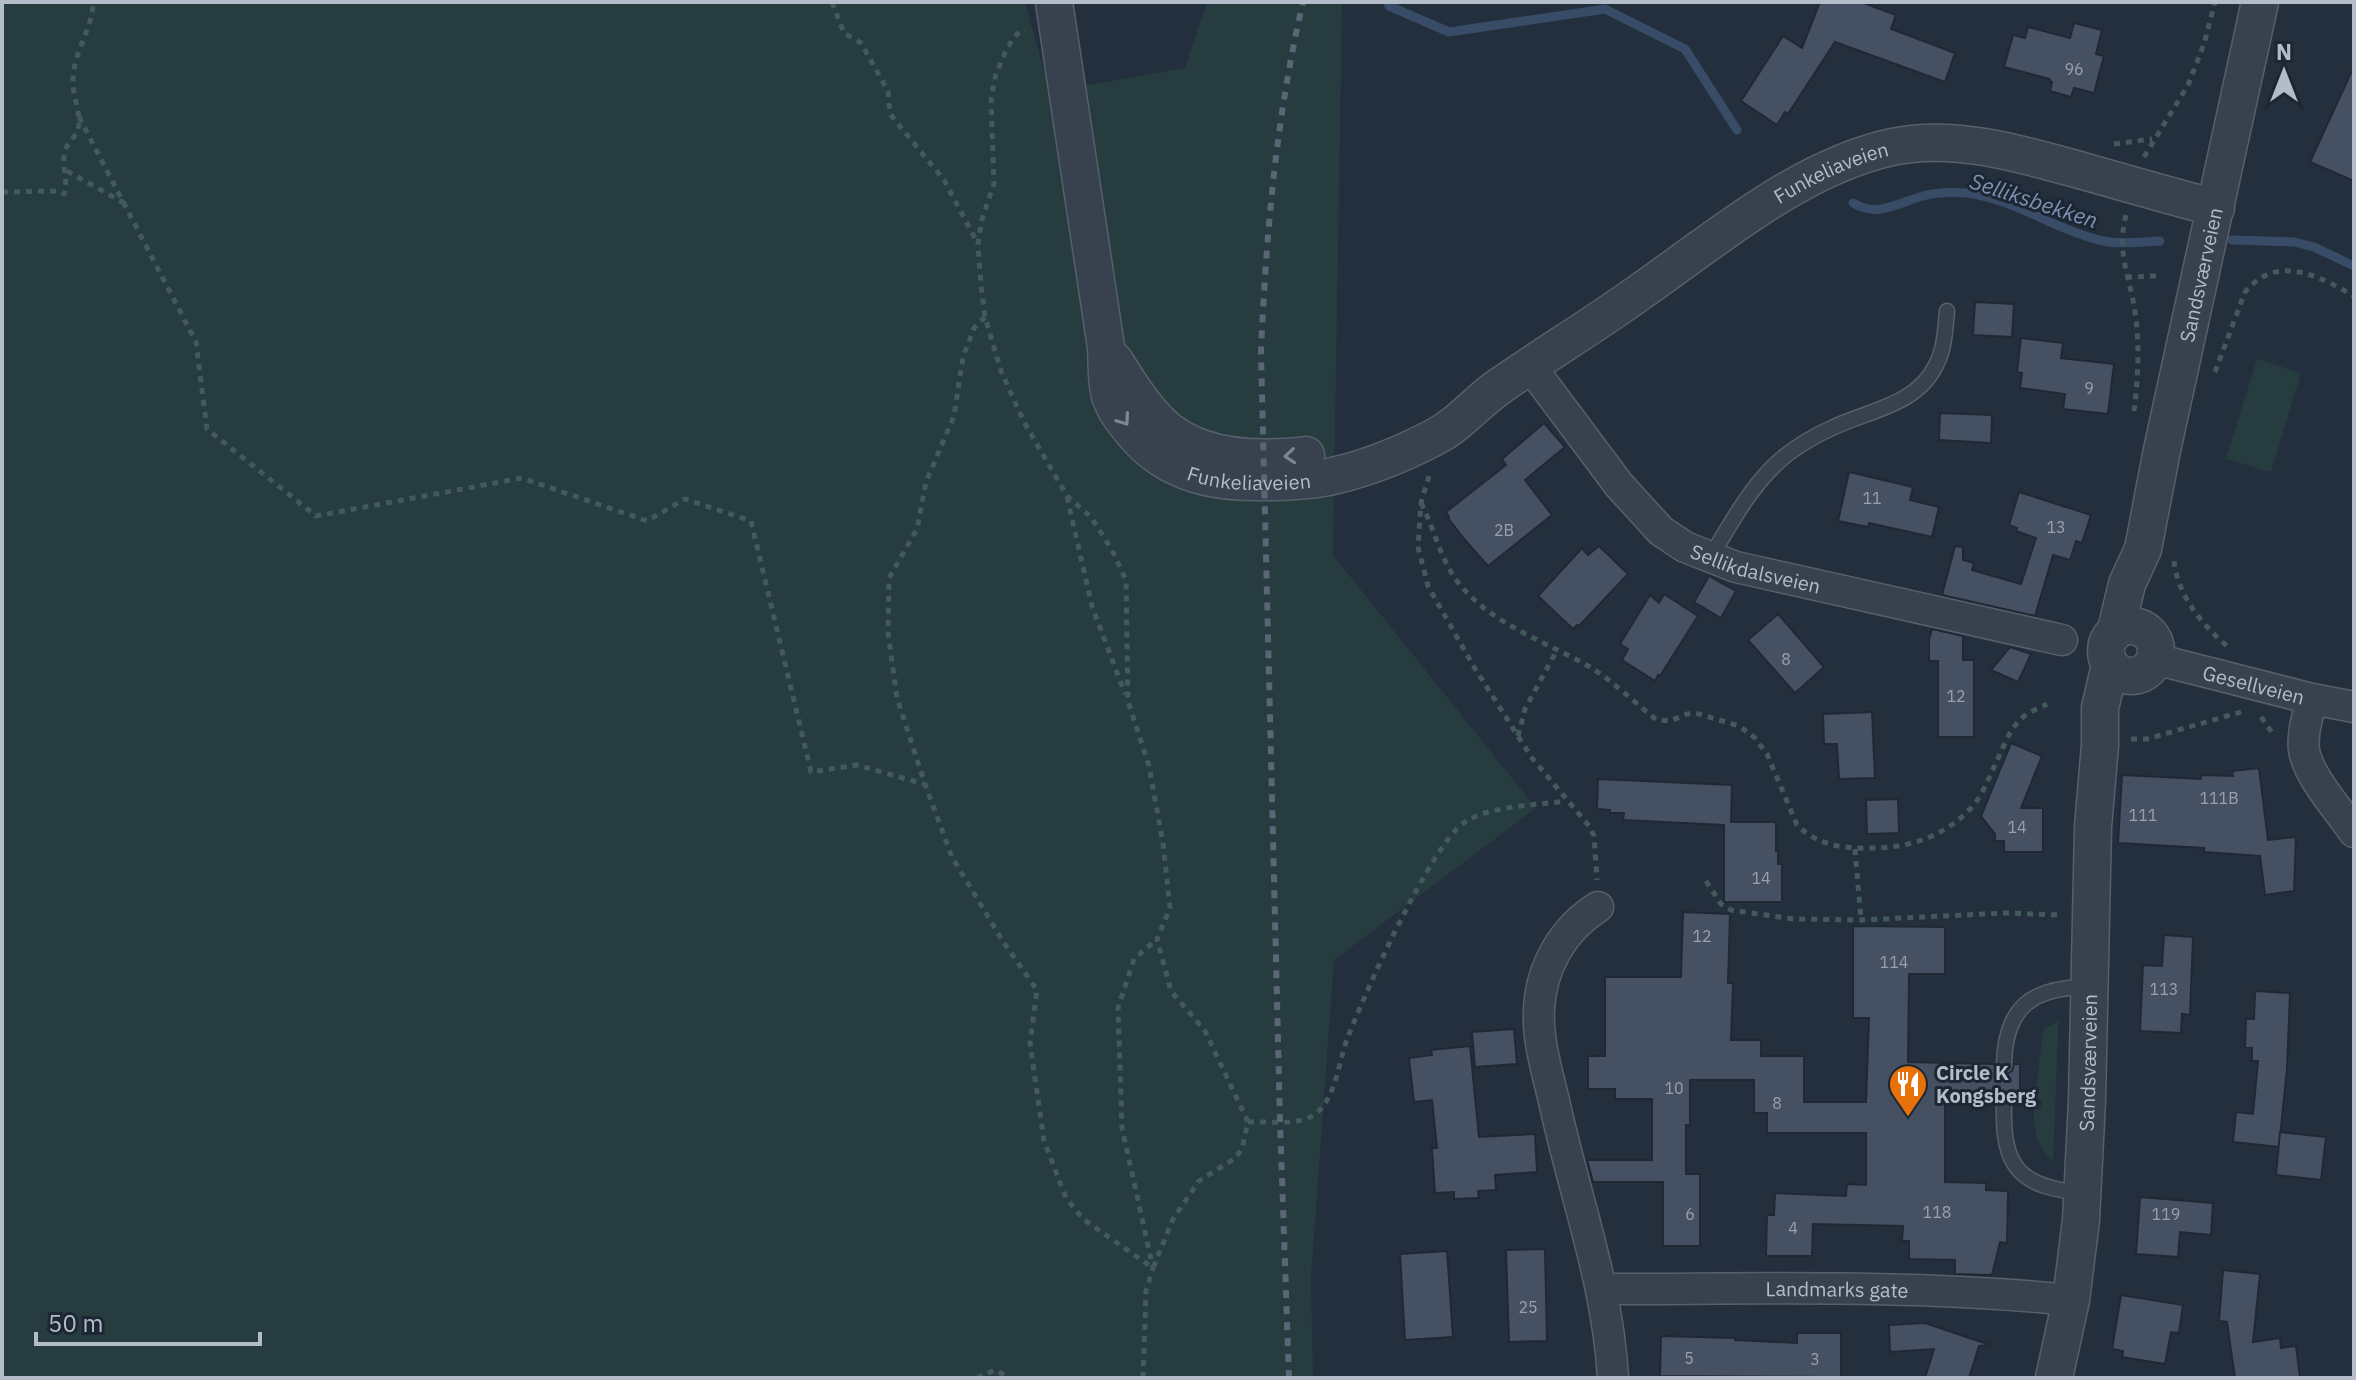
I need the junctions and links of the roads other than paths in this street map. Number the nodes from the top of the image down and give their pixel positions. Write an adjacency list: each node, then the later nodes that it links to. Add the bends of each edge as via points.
1 (2260, 2): 3 (street, Sandsværveien)
2 (1055, 11): 5 (street, Funkeliaveien)
3 (2216, 208): 6 (street, Funkeliaveien, via 1984,148 1894,147 1789,190); 10 (street, Sandsværveien, via 2162,450 2158,551)
4 (1947, 311): 8 (lane, via 1944,346 1927,381 1881,410 1835,426 1778,462)
5 (1106, 347): 7 (street, Funkeliaveien, one-way to 5, via 1352,446 1281,458 1225,454 1184,441 1159,422); 7 (street, Funkeliaveien, one-way to 7, via 1109,394 1129,428 1173,467 1201,477 1305,480 1381,462 1456,425)
6 (1530, 366): 7 (street, Funkeliaveien); 8 (street, Sellikdalsveien, via 1650,520 1685,547)
7 (1496, 388)
8 (1710, 558): 9 (street, Sellikdalsveien)
9 (2062, 640)
10 (2134, 652): 11 (street, Gesellveien); 15 (street, Sandsværveien, via 2100,708 2103,740 2093,827)
11 (2312, 699): 12 (street, Gesellveien); 13 (street, via 2303,739 2306,757)
12 (2354, 707)
13 (2354, 832)
14 (1598, 907): 19 (street, via 1574,926 1551,960 1539,1024)
15 (2089, 987): 16 (lane, via 2064,987 2025,1003 2012,1022); 18 (street, Sandsværveien)
16 (2004, 1065)
17 (2004, 1105): 18 (lane, via 2006,1150 2016,1167 2041,1185)
18 (2083, 1193): 20 (street, Sandsværveien)
19 (1603, 1289): 20 (street, Landmarks gate, via 1893,1289); 21 (street)
20 (2071, 1300): 22 (street, Sandsværveien)
21 (1613, 1378)
22 (2054, 1378)

